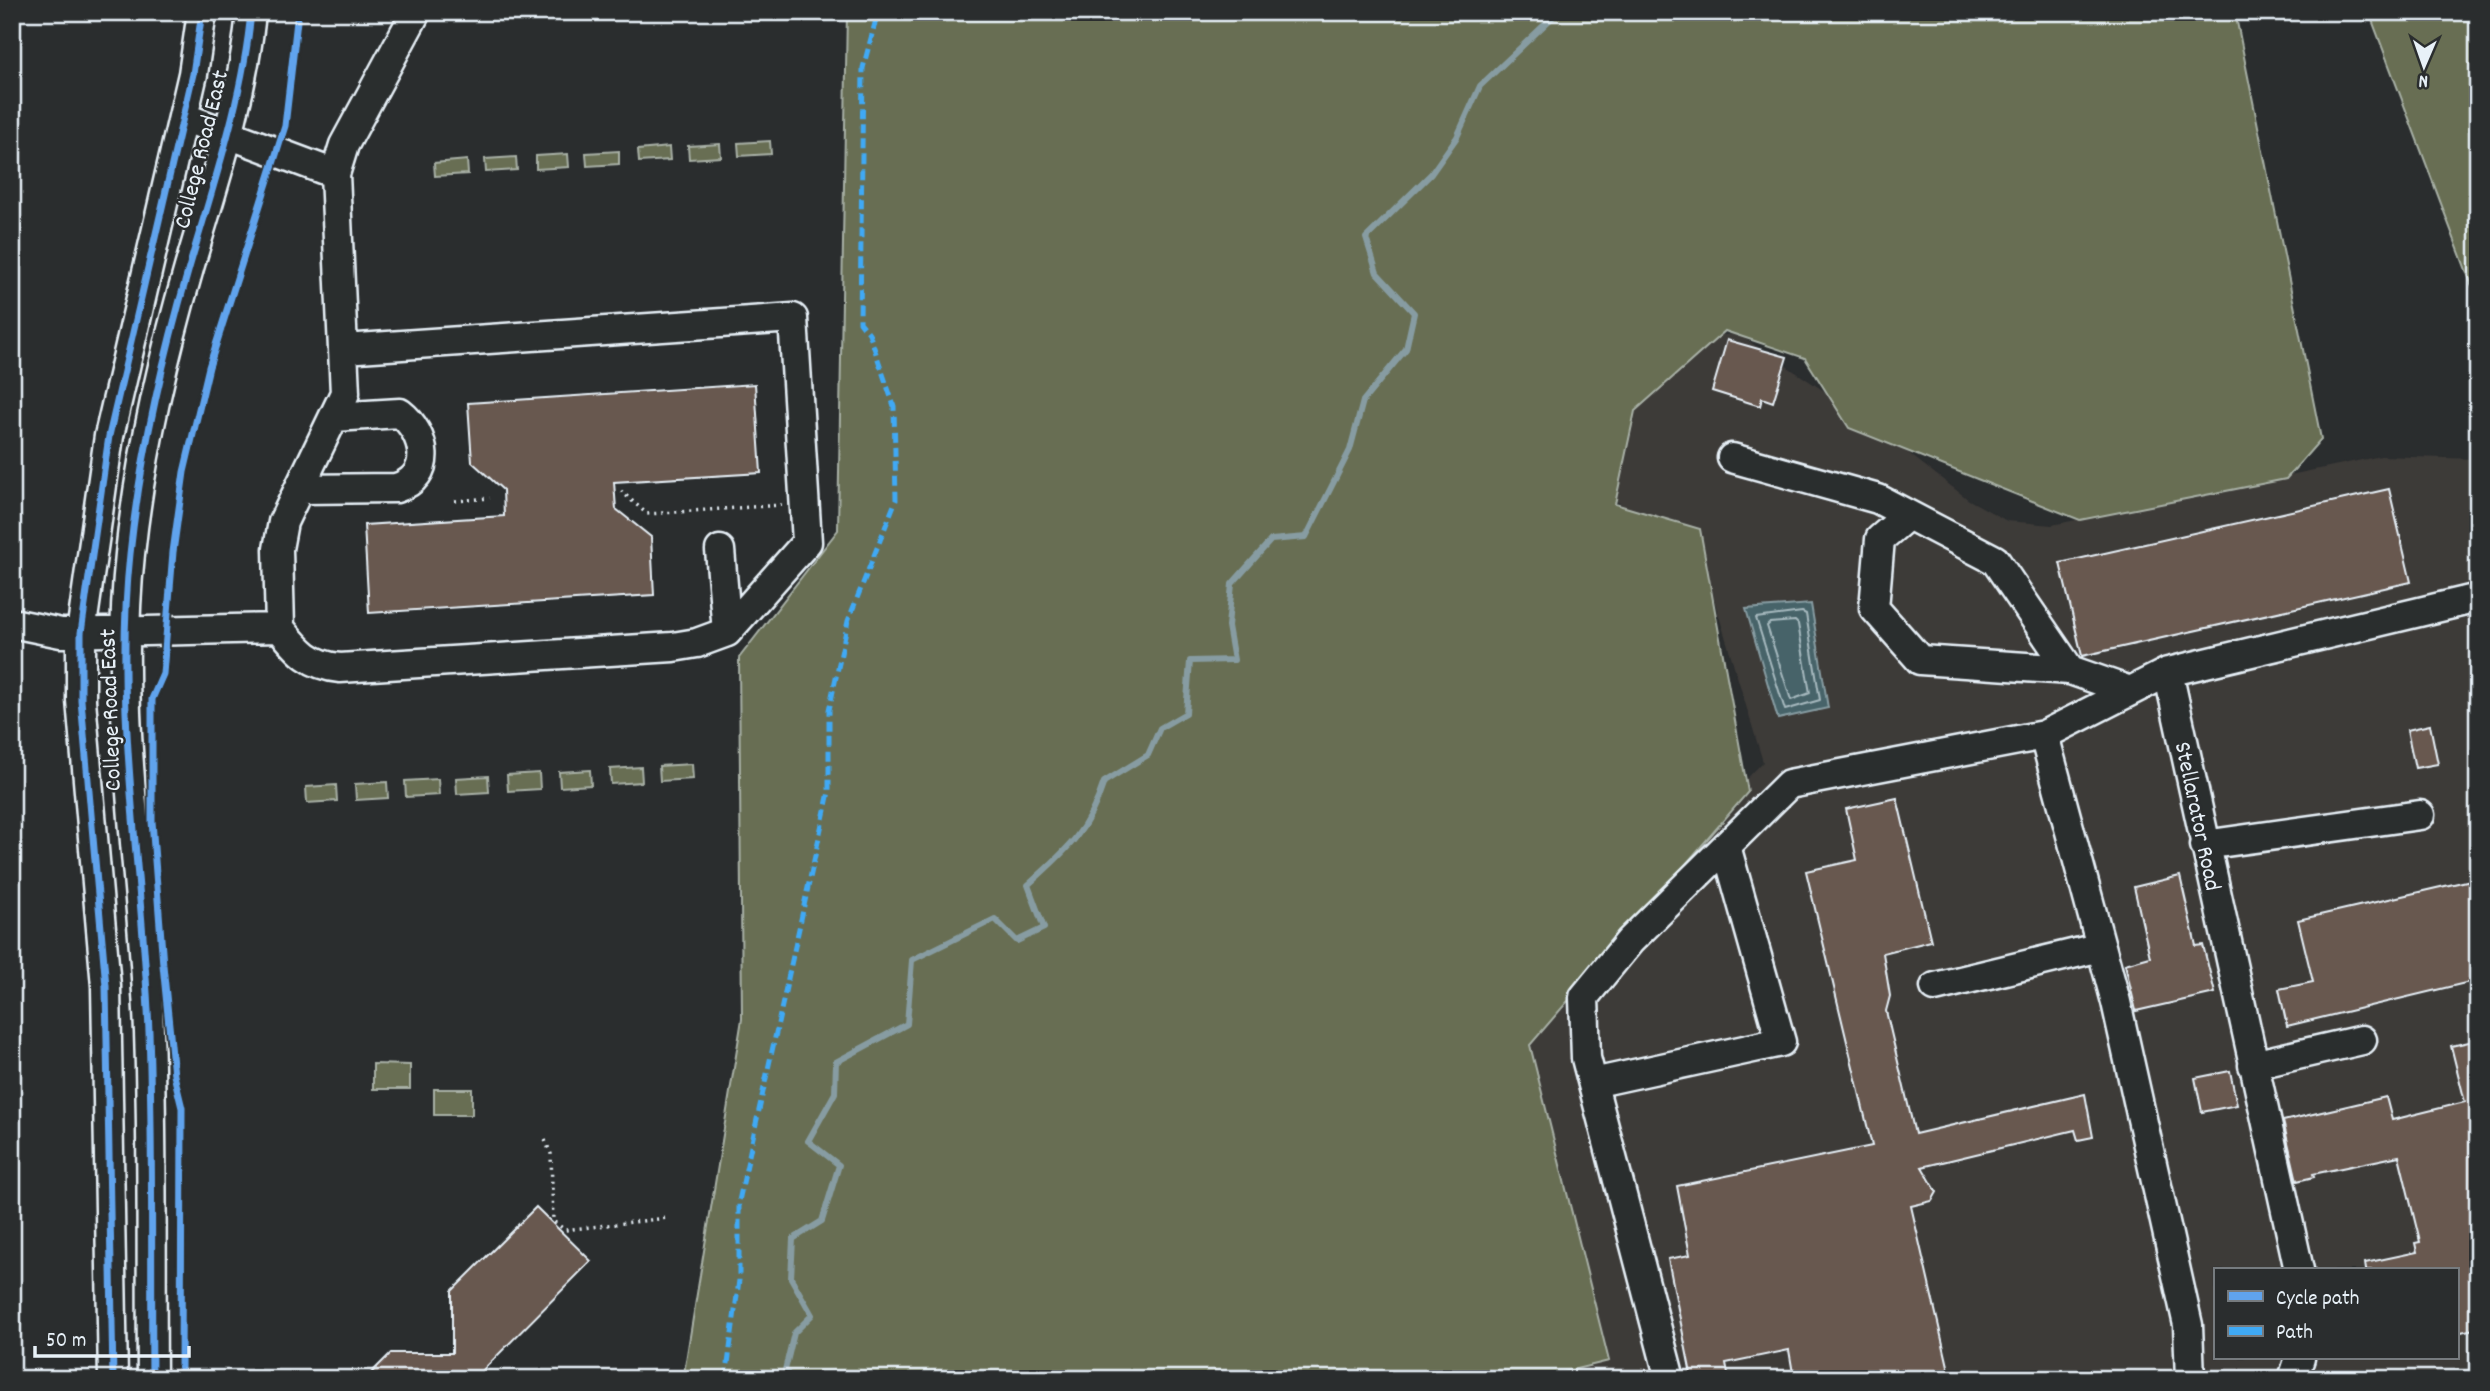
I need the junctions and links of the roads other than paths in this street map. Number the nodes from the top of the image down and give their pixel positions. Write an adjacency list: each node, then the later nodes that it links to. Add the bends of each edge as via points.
1 (202, 12): 4 (street, College Road East)
2 (251, 12): 5 (street, College Road East)
3 (416, 12): 6 (street, via 344,145)
4 (183, 117): 5 (street); 18 (street, College Road East, via 109,436)
5 (228, 132): 6 (street); 16 (street, College Road East, via 155,405 130,551)
6 (334, 174): 7 (street)
7 (344, 349): 8 (street, via 345,393); 17 (street, via 793,318 807,542)
8 (334, 417): 10 (street); 10 (street, via 400,413 411,421 423,446 418,473 410,484 396,488)
9 (1732, 458): 11 (street, via 1878,499)
10 (300, 489): 15 (street, via 278,549)
11 (1908, 515): 19 (street, via 1995,560); 19 (street, via 1881,539 1874,608 1920,660)
12 (720, 550): 17 (street)
13 (2478, 598): 20 (street)
14 (12, 623): 18 (street)
15 (280, 628): 16 (street); 17 (street, via 304,657 319,666 340,668 673,648)
16 (124, 632): 18 (street); 34 (street, College Road East, via 124,712 149,1031)
17 (727, 632)
18 (81, 633): 33 (street, College Road East, via 81,700 106,986)
19 (2070, 670): 21 (street)
20 (2168, 672): 21 (street); 24 (street, Stellarator Road)
21 (2130, 691): 22 (street)
22 (2044, 734): 25 (street, via 1788,784); 26 (street)
23 (2420, 815): 24 (street)
24 (2204, 845): 29 (street, Stellarator Road)
25 (1726, 846): 30 (street, via 1629,941 1584,997 1586,1058); 30 (street, via 1781,1042)
26 (2101, 947): 27 (street); 36 (street, via 2188,1325)
27 (1935, 987)
28 (2362, 1040): 29 (street)
29 (2253, 1065): 31 (street, Stellarator Road)
30 (1593, 1083): 35 (street)
31 (2299, 1268)
32 (2299, 1360): 37 (street)
33 (113, 1379)
34 (152, 1379)
35 (1670, 1379)
36 (2190, 1379)
37 (2293, 1379)

